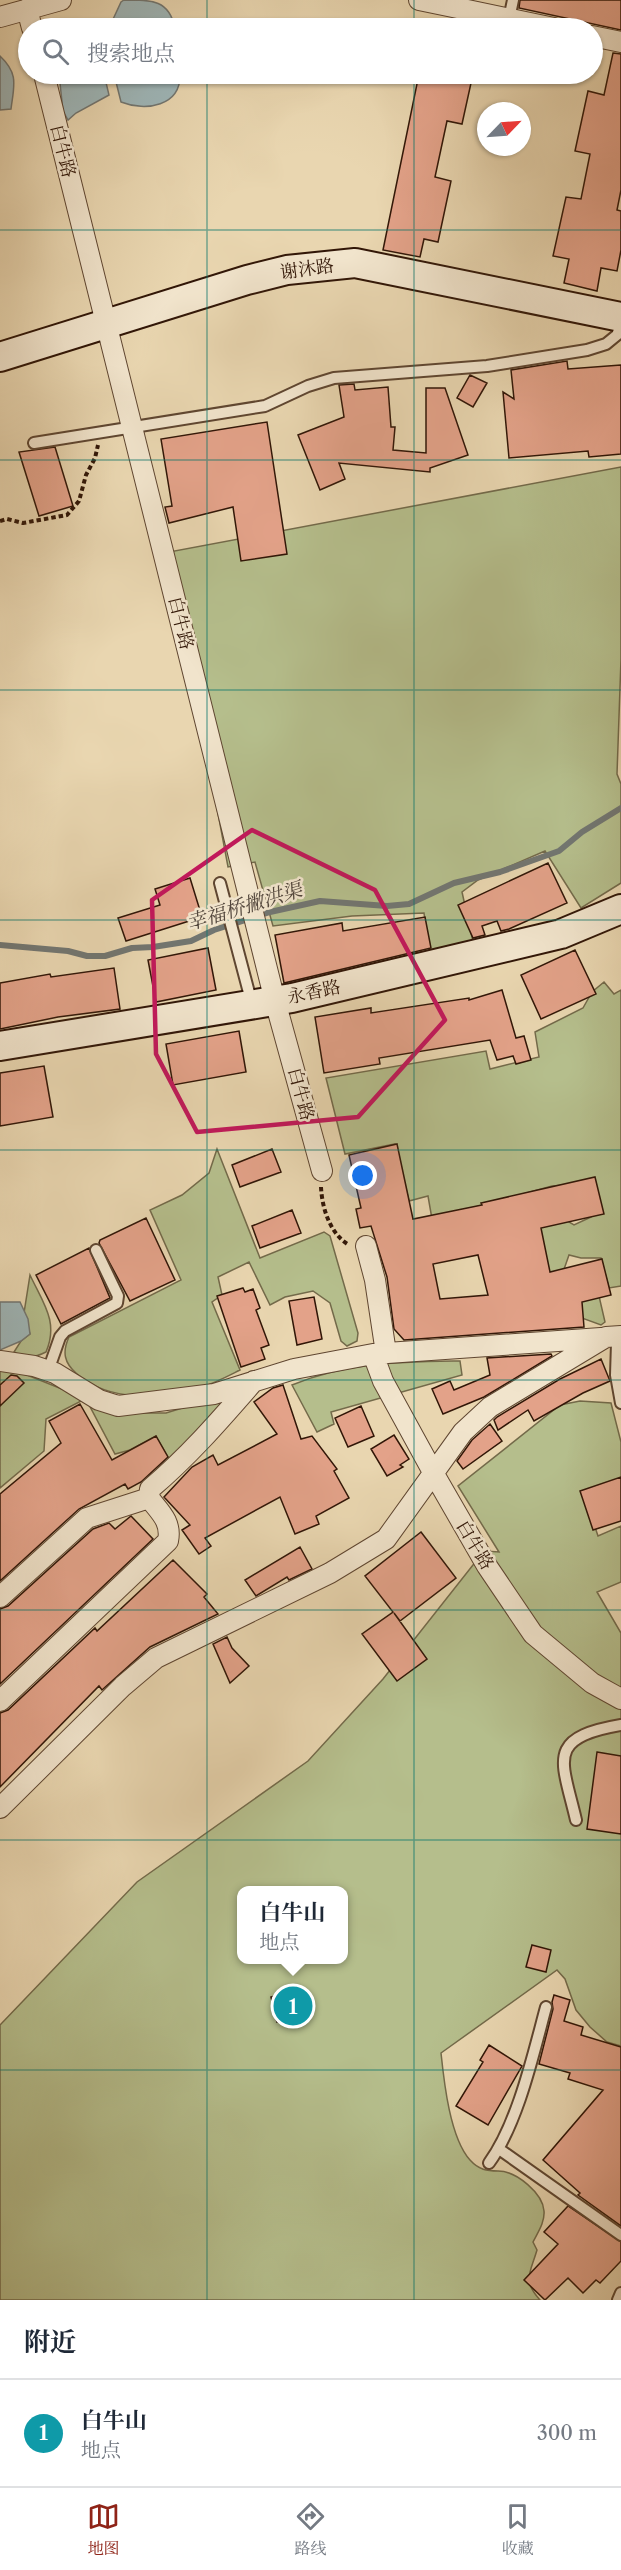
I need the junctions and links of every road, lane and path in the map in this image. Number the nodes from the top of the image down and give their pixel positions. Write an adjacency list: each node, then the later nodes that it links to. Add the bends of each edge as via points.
1 (61, 0): 3 (street)
2 (419, 0): 4 (street)
3 (27, 9): 5 (street); 6 (street)
4 (511, 10): 7 (street)
5 (0, 17)
6 (29, 18)
7 (530, 18)
8 (603, 38): 9 (street)
9 (621, 42)
10 (46, 84): 12 (street, 白牛路)
11 (621, 317): 12 (street, 谢沐路, via 355,263 287,270)
12 (106, 324): 14 (street, 谢沐路); 15 (street, 白牛路)
13 (621, 325): 15 (lane, via 617,335 606,344 587,350 487,366 334,378 265,406)
14 (0, 357)
15 (132, 427): 16 (lane); 21 (street, 白牛路, via 255,917)
16 (100, 432): 17 (lane); 18 (path, via 79,501 67,514 22,523)
17 (34, 443)
18 (0, 521)
19 (220, 884): 21 (lane, via 233,933)
20 (621, 909): 21 (street, 永香路, via 561,934)
21 (264, 1002): 22 (street, 永香路); 23 (street, 白牛路)
22 (0, 1047)
23 (322, 1171): 24 (path, via 321,1192 333,1230 352,1247)
24 (366, 1246): 27 (street, 白牛路, via 377,1292)
25 (96, 1250): 29 (lane, via 118,1296 117,1303 65,1331)
26 (614, 1337): 27 (street); 31 (lane, via 615,1375); 32 (street, via 489,1407 463,1432)
27 (380, 1354): 30 (street); 32 (street, 白牛路, via 383,1381)
28 (0, 1361): 29 (street)
29 (48, 1371): 30 (street, via 99,1400 118,1406 214,1394)
30 (255, 1380): 33 (street, via 212,1432 150,1489)
31 (621, 1403)
32 (434, 1474): 35 (street, 白牛路, via 487,1566 533,1634 592,1683); 38 (street, via 386,1539 360,1557 156,1658)
33 (149, 1498): 34 (street, via 87,1518); 36 (street, via 168,1522 168,1541)
34 (0, 1597)
35 (621, 1700)
36 (0, 1701)
37 (621, 1725): 39 (lane, via 568,1745 562,1759)
38 (0, 1808)
39 (576, 1820)
40 (546, 2007): 41 (lane)
41 (499, 2149): 42 (lane); 43 (lane)
42 (489, 2163)
43 (621, 2235)
44 (621, 2292): 45 (lane)
45 (618, 2300)

